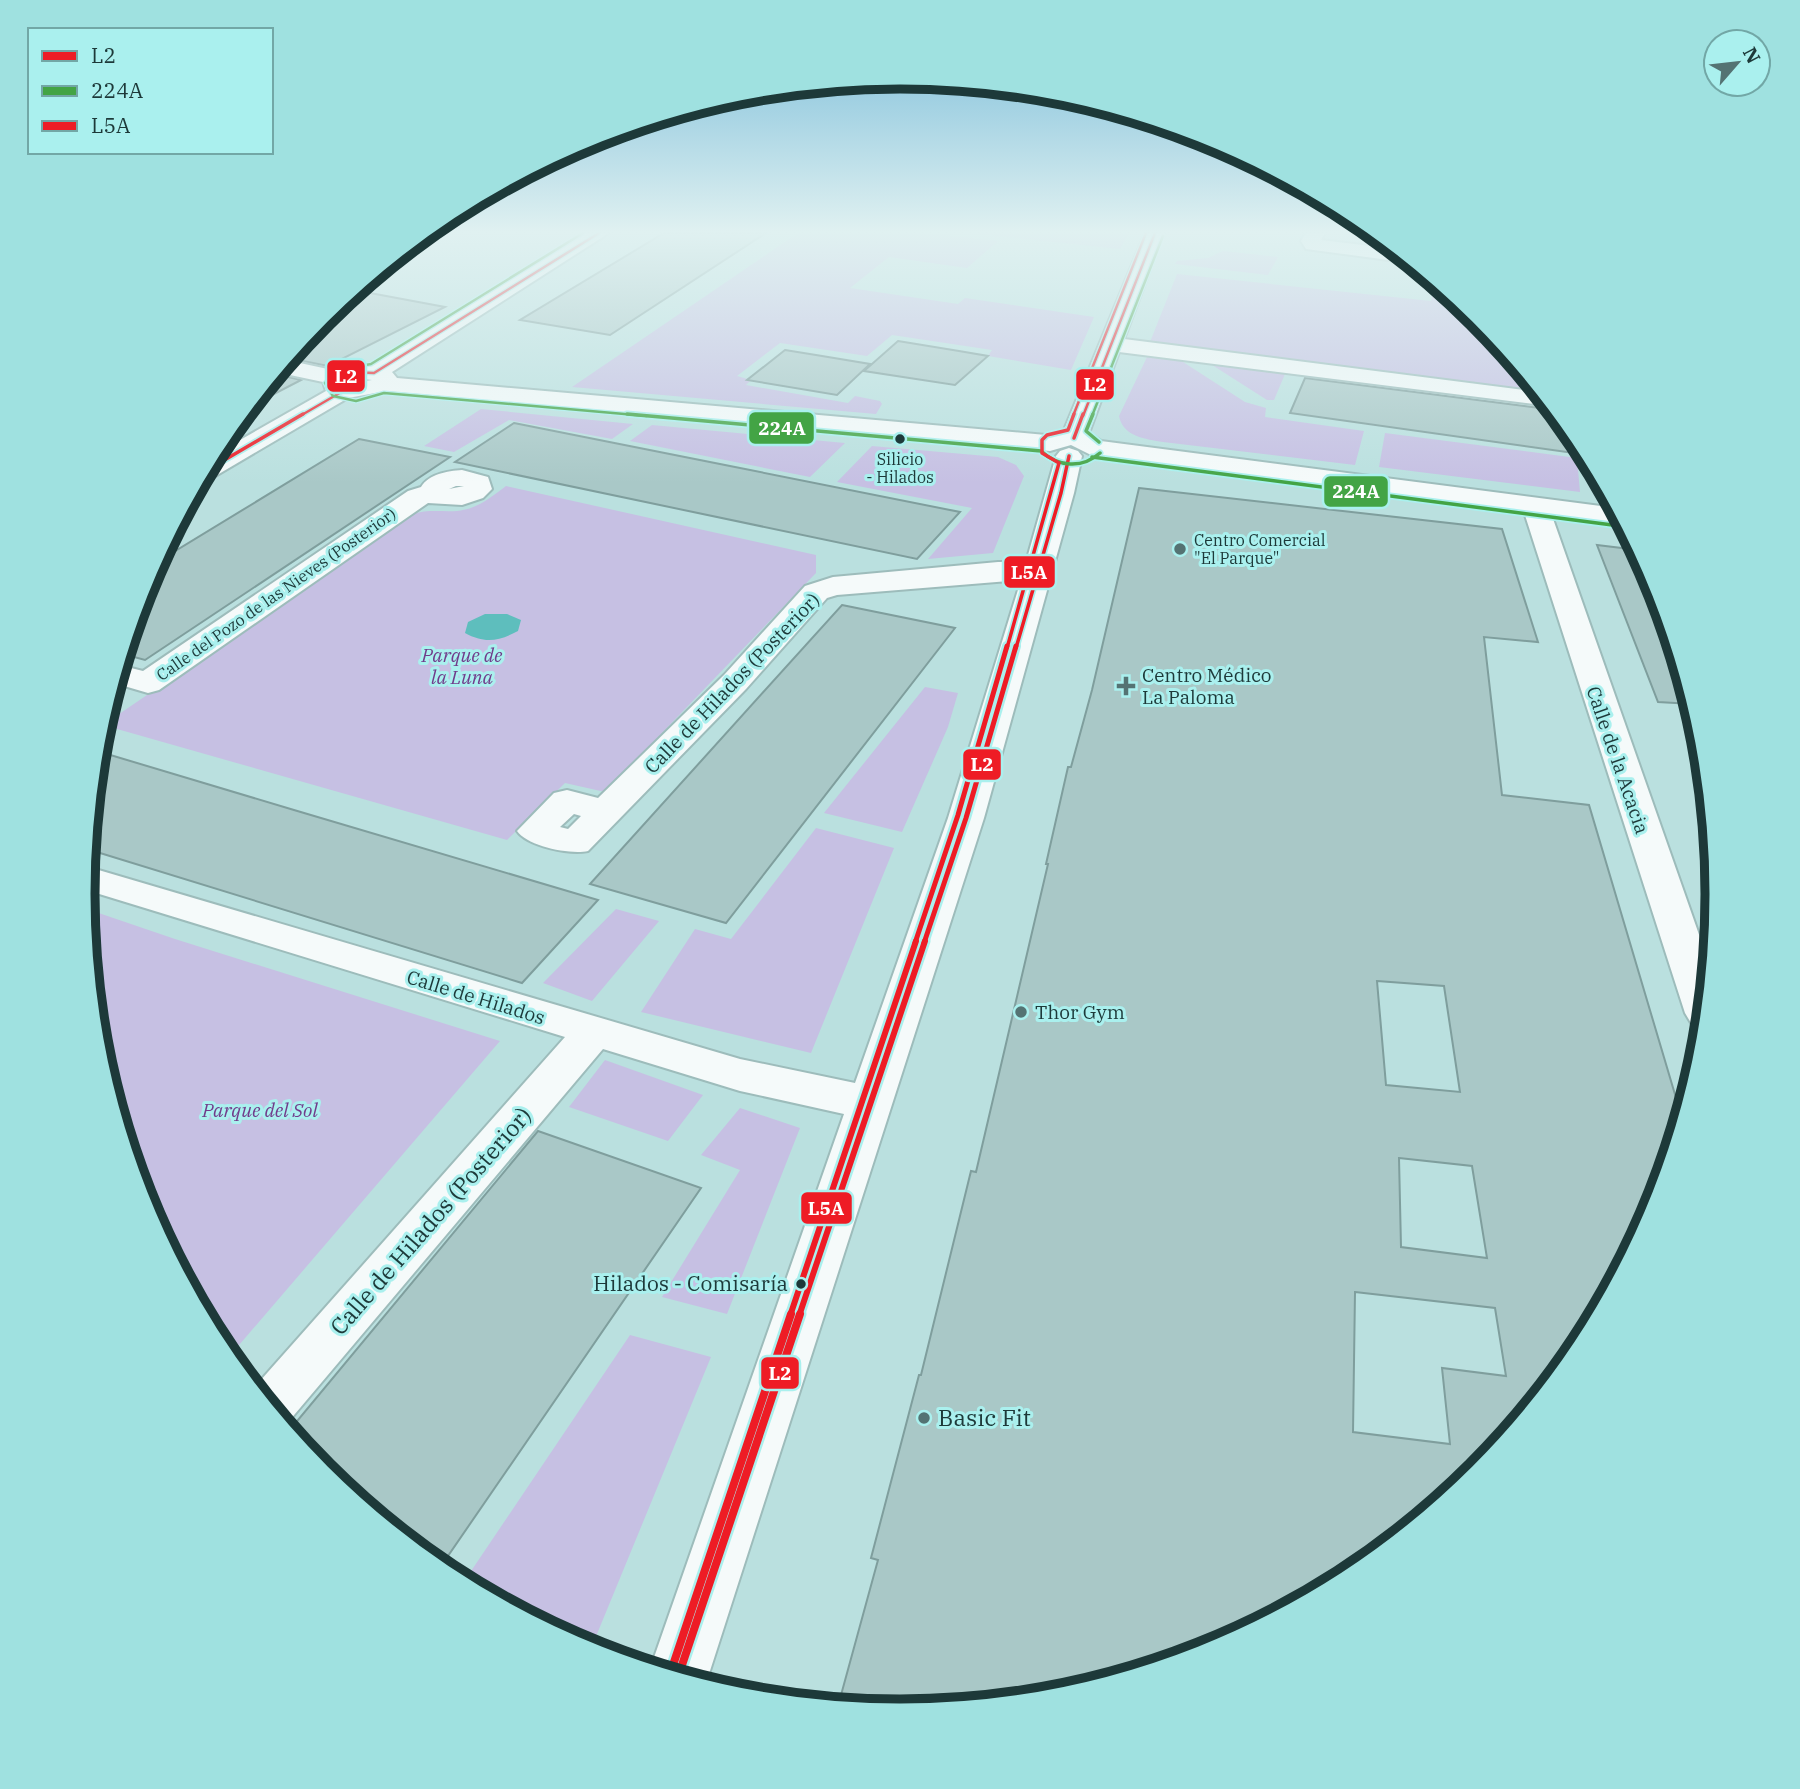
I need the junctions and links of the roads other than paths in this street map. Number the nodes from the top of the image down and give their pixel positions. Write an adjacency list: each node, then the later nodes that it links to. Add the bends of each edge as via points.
1 (472, 316): 5 (street)
2 (1121, 316): 3 (street)
3 (1110, 344): 7 (street); 8 (street)
4 (291, 369): 6 (street)
5 (379, 378): 6 (street, via 372,389); 8 (street)
6 (341, 385): 9 (street)
7 (1534, 399)
8 (1071, 446): 11 (street); 13 (street)
9 (222, 460)
10 (434, 492): 14 (street, Calle del Pozo de las Nieves (Posterior), via 378,523 148,683)
11 (1536, 506): 12 (street); 17 (street, Calle de la Acacia)
12 (1610, 516)
13 (1039, 571): 15 (street, Calle de Hilados (Posterior), via 860,583 816,592 735,682); 19 (street, via 966,818)
14 (125, 676)
15 (606, 811)
16 (95, 880): 18 (street, Calle de Hilados)
17 (1699, 993)
18 (593, 1032): 19 (street, Calle de Hilados, via 740,1075); 20 (street, Calle de Hilados (Posterior))
19 (871, 1102): 21 (street)
20 (276, 1402)
21 (681, 1669)

